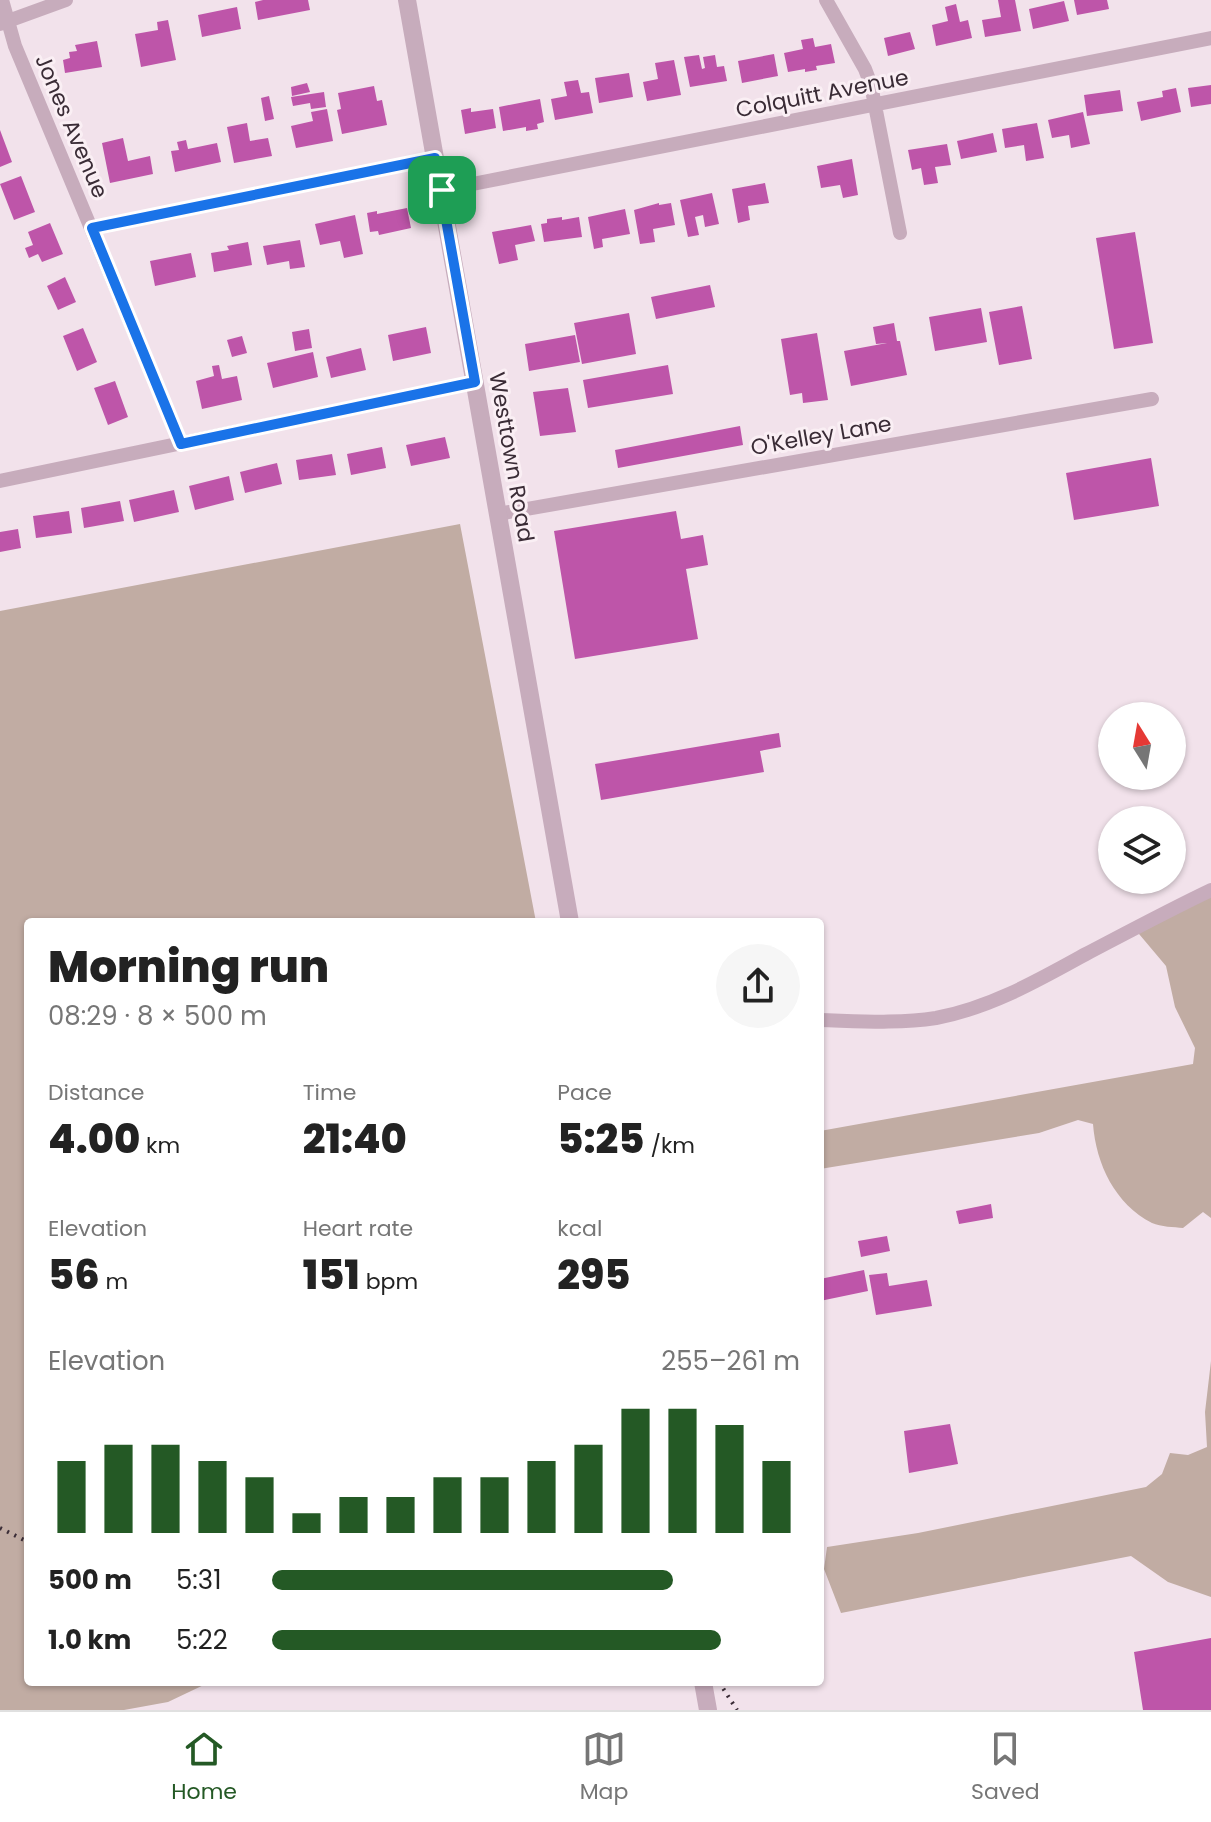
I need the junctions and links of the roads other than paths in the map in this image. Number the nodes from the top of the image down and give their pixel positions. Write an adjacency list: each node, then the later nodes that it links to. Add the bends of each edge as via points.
1 (2, 0): 5 (street, Jones Avenue)
2 (66, 0): 5 (street)
3 (407, 0): 8 (street, Westtown Road)
4 (826, 0): 7 (street, via 865,69)
5 (4, 23): 10 (street, Jones Avenue)
6 (1211, 38): 7 (street, Colquitt Avenue)
7 (875, 104): 9 (street, Colquitt Avenue); 11 (street)
8 (435, 158): 9 (street, Westtown Road); 10 (street)
9 (442, 190): 12 (street, Westtown Road)
10 (92, 228): 14 (street, Jones Avenue)
11 (900, 233)
12 (475, 382): 14 (street); 16 (street, Westtown Road)
13 (1152, 399): 16 (street, O'Kelley Lane)
14 (181, 444): 15 (street)
15 (0, 481)
16 (498, 514): 18 (street, Westtown Road)
17 (1211, 890): 19 (street, via 1026,987 974,1008 934,1018)
18 (569, 918)
19 (824, 1020)
20 (704, 1686): 21 (street)
21 (708, 1710)

